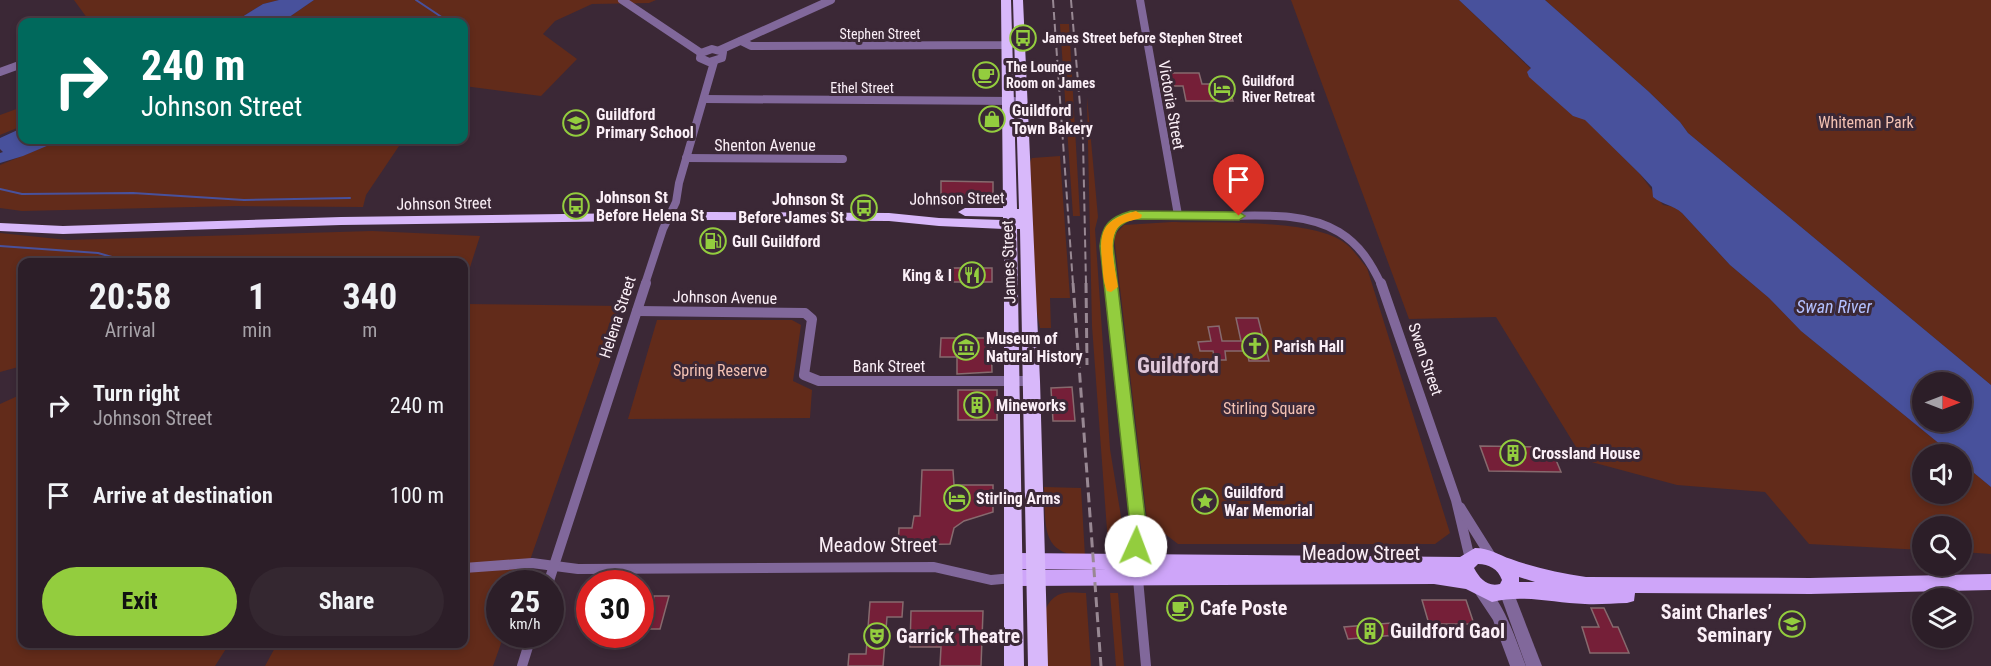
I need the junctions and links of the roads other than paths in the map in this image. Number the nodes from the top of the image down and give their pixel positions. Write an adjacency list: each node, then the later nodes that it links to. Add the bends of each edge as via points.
1 (622, 0): 10 (street)
2 (831, 0): 7 (street)
3 (1006, 0): 8 (highway, James Street)
4 (1018, 0): 6 (highway, James Street)
5 (1140, 0): 18 (street, Victoria Street)
6 (1018, 37): 8 (street); 15 (highway, James Street)
7 (741, 41): 8 (street, Stephen Street, via 751,46); 9 (street)
8 (1007, 45): 15 (highway, James Street)
9 (720, 51): 10 (street); 11 (street, Helena Street, via 723,55)
10 (701, 53): 11 (street, via 702,60)
11 (714, 62): 14 (street, Helena Street)
12 (18, 65): 13 (street)
13 (0, 72)
14 (705, 99): 15 (street, Ethel Street); 16 (street, Helena Street)
15 (1014, 101): 20 (highway, James Street)
16 (686, 158): 17 (street, Shenton Avenue); 19 (street, Helena Street, via 679,195)
17 (843, 159)
18 (1178, 215): 26 (street, Swan Street, via 1298,218 1325,225 1365,252 1376,270); 27 (street, via 1131,215 1108,231)
19 (668, 217): 20 (highway, Johnson Street, via 889,217 939,222); 21 (highway, Johnson Street, via 341,221 63,230); 22 (street, Helena Street)
20 (1018, 219): 24 (highway, James Street); 25 (highway, James Street)
21 (0, 227)
22 (637, 311): 23 (street, Johnson Avenue, via 805,313); 31 (street, Helena Street)
23 (812, 319): 24 (street, Bank Street, via 804,375 819,381)
24 (1013, 381): 25 (street, Bank Street); 33 (highway, James Street)
25 (1032, 381): 35 (highway, James Street)
26 (1456, 500): 28 (street, Swan Street); 36 (street, Swan Street)
27 (1138, 525): 29 (street, via 1136,546); 30 (street, via 1150,549)
28 (1497, 561): 36 (main road, via 1480,556); 38 (main road, via 1586,585); 40 (main road, via 1511,580)
29 (1126, 562): 30 (main road, Meadow Street); 35 (main road, Meadow Street)
30 (1163, 562): 36 (main road, Meadow Street)
31 (554, 566): 32 (street, Meadow Street, via 532,563); 33 (street, Meadow Street, via 578,570 952,568 960,574 993,581); 34 (street, Helena Street)
32 (468, 568)
33 (1013, 569): 35 (main road, Meadow Street); 43 (highway, James Street)
34 (553, 570)
35 (1035, 570): 37 (main road, Meadow Street); 44 (highway, James Street)
36 (1471, 574): 37 (main road, Meadow Street); 40 (main road, via 1492,594); 46 (street, Swan Street, via 1499,616)
37 (1138, 579): 45 (street)
38 (1991, 582)
39 (1991, 587): 40 (main road, via 1893,593 1585,596)
40 (1507, 590): 47 (street)
41 (528, 648): 42 (street)
42 (522, 666)
43 (1014, 666)
44 (1038, 666)
45 (1146, 666)
46 (1518, 666)
47 (1534, 666)

